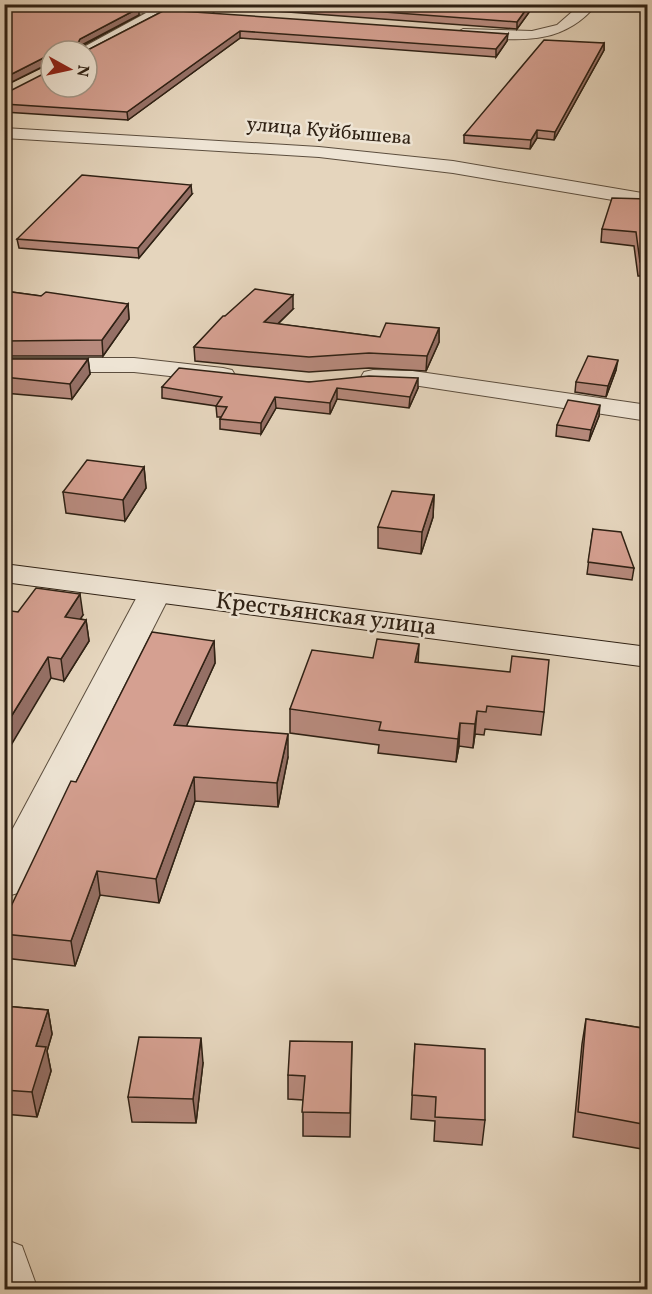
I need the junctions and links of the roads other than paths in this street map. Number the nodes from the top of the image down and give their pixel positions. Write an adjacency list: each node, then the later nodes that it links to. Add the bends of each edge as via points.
1 (80, 4): 3 (street)
2 (590, 4): 5 (street, via 562,28 532,35)
3 (167, 8): 4 (street); 6 (street)
4 (220, 15)
5 (449, 32)
6 (99, 45)
7 (4, 133): 8 (street, улица Куйбышева, via 319,152 453,167)
8 (648, 200)
9 (4, 366): 10 (street, via 134,364)
10 (246, 377)
11 (349, 378): 12 (street, via 413,378)
12 (648, 413)
13 (4, 573): 14 (street, Крестьянская улица)
14 (155, 592): 15 (street, Крестьянская улица); 16 (street)
15 (648, 657)
16 (4, 883)
17 (4, 1263): 18 (street)
18 (12, 1290)

